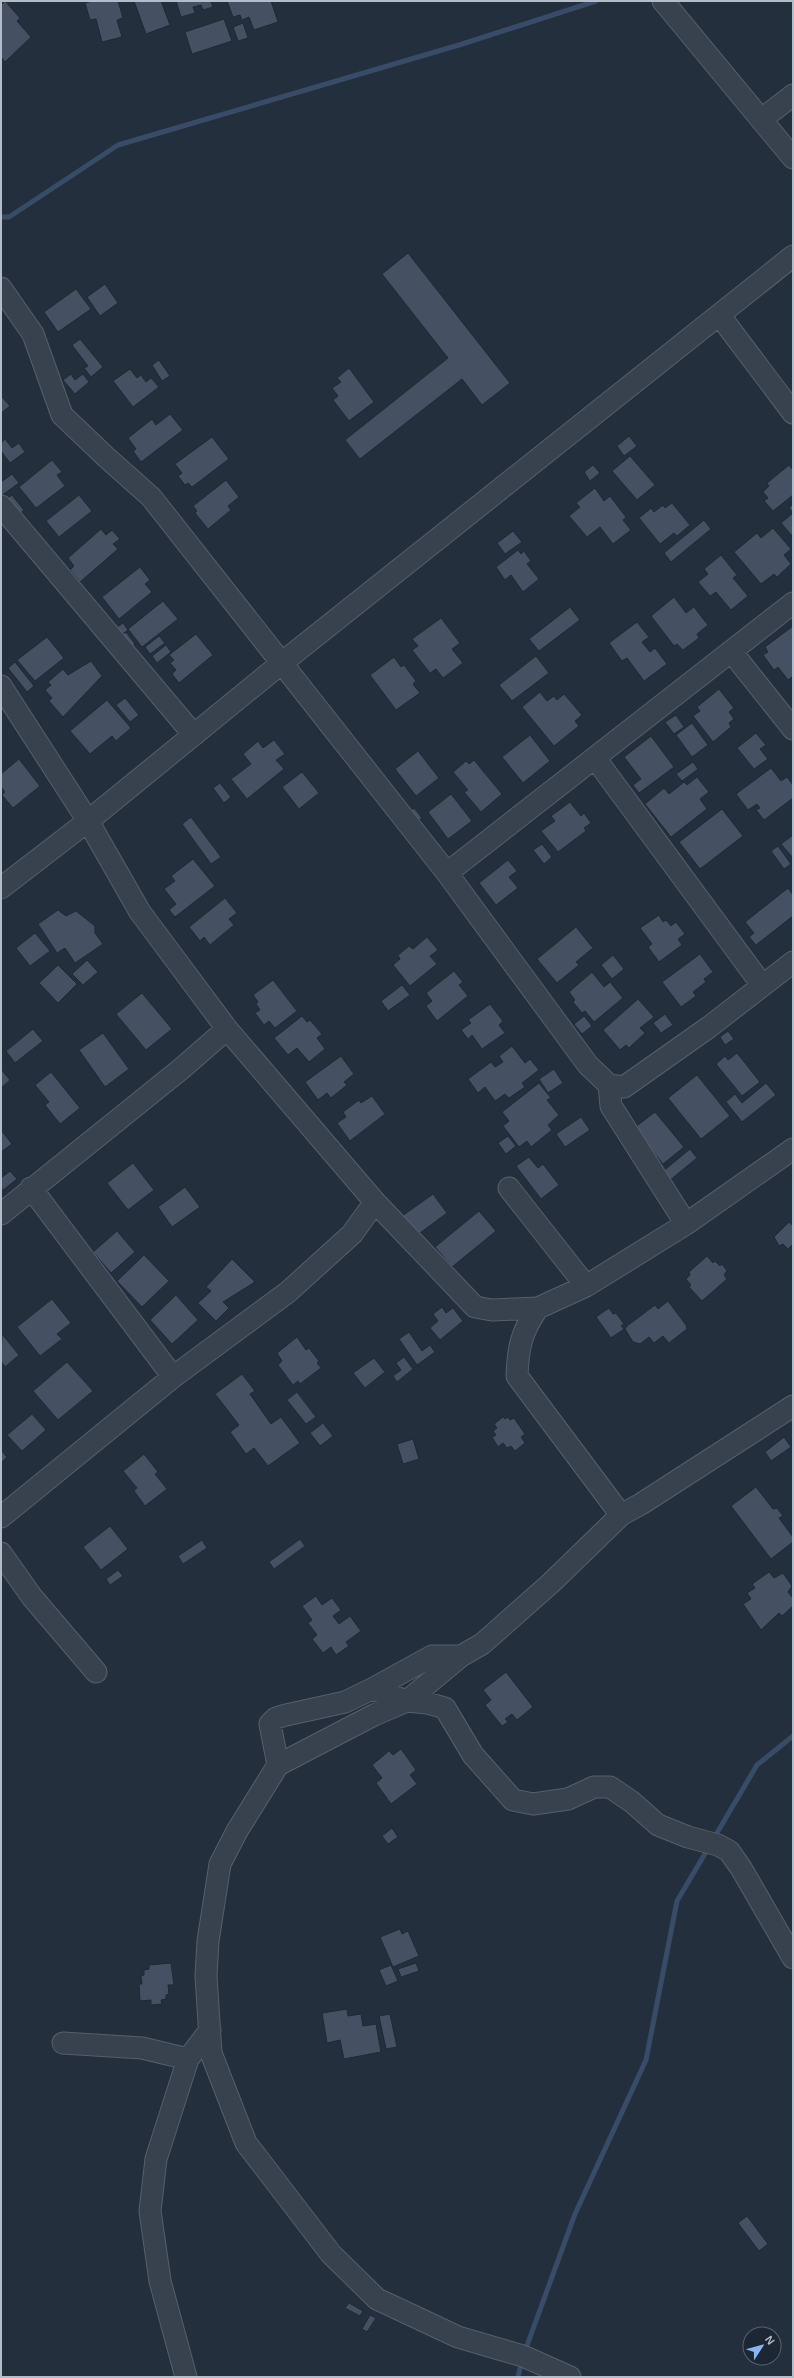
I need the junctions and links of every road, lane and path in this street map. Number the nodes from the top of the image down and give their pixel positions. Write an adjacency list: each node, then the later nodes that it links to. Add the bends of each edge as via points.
1 (663, 2): 3 (street)
2 (793, 95): 3 (street)
3 (762, 119): 4 (street)
4 (793, 158)
5 (793, 256): 7 (street)
6 (1, 288): 12 (street, via 33,334 62,415 106,458 152,497)
7 (720, 316): 8 (street); 12 (street)
8 (793, 413)
9 (1, 506): 15 (street)
10 (793, 603): 11 (street)
11 (732, 651): 14 (street); 16 (street)
12 (283, 662): 15 (street); 18 (street)
13 (1, 686): 17 (street)
14 (793, 729)
15 (194, 735): 17 (street)
16 (595, 758): 18 (street); 21 (street)
17 (88, 821): 19 (street); 22 (street, via 140,912)
18 (448, 873): 23 (street, via 588,1065)
19 (1, 888)
20 (793, 962): 21 (street)
21 (762, 985): 23 (street, via 624,1087)
22 (227, 1029): 25 (street, via 181,1069); 27 (street)
23 (609, 1085): 29 (street, via 611,1106)
24 (793, 1149): 29 (street)
25 (31, 1188): 28 (street); 32 (street)
26 (509, 1188): 30 (street)
27 (375, 1202): 31 (street, via 475,1307 492,1310); 32 (street, via 352,1234 288,1292)
28 (1, 1214)
29 (686, 1224): 30 (street)
30 (586, 1286): 31 (street)
31 (538, 1308): 34 (street, via 525,1326 517,1376)
32 (173, 1377): 35 (street)
33 (793, 1406): 34 (street)
34 (621, 1515): 37 (street, via 552,1583 488,1639)
35 (1, 1517)
36 (1, 1553): 38 (street, via 32,1597)
37 (461, 1656): 39 (street, via 432,1656); 40 (street)
38 (96, 1672)
39 (372, 1689): 40 (street); 41 (street, via 345,1702 276,1718 270,1724)
40 (407, 1701): 41 (street, via 374,1715); 42 (street, via 445,1708 473,1755 513,1800 533,1804 568,1799 594,1787 610,1787 658,1825 718,1845 728,1851 741,1868)
41 (278, 1765): 43 (street, via 237,1831 220,1864 208,1941 206,1976)
42 (793, 1958)
43 (210, 2030): 45 (street); 47 (street, via 211,2053 246,2143 336,2259 377,2299 458,2337 522,2356)
44 (63, 2043): 45 (street, via 142,2048)
45 (188, 2059): 46 (street, via 156,2159 150,2211 160,2280)
46 (186, 2377)
47 (570, 2377)

